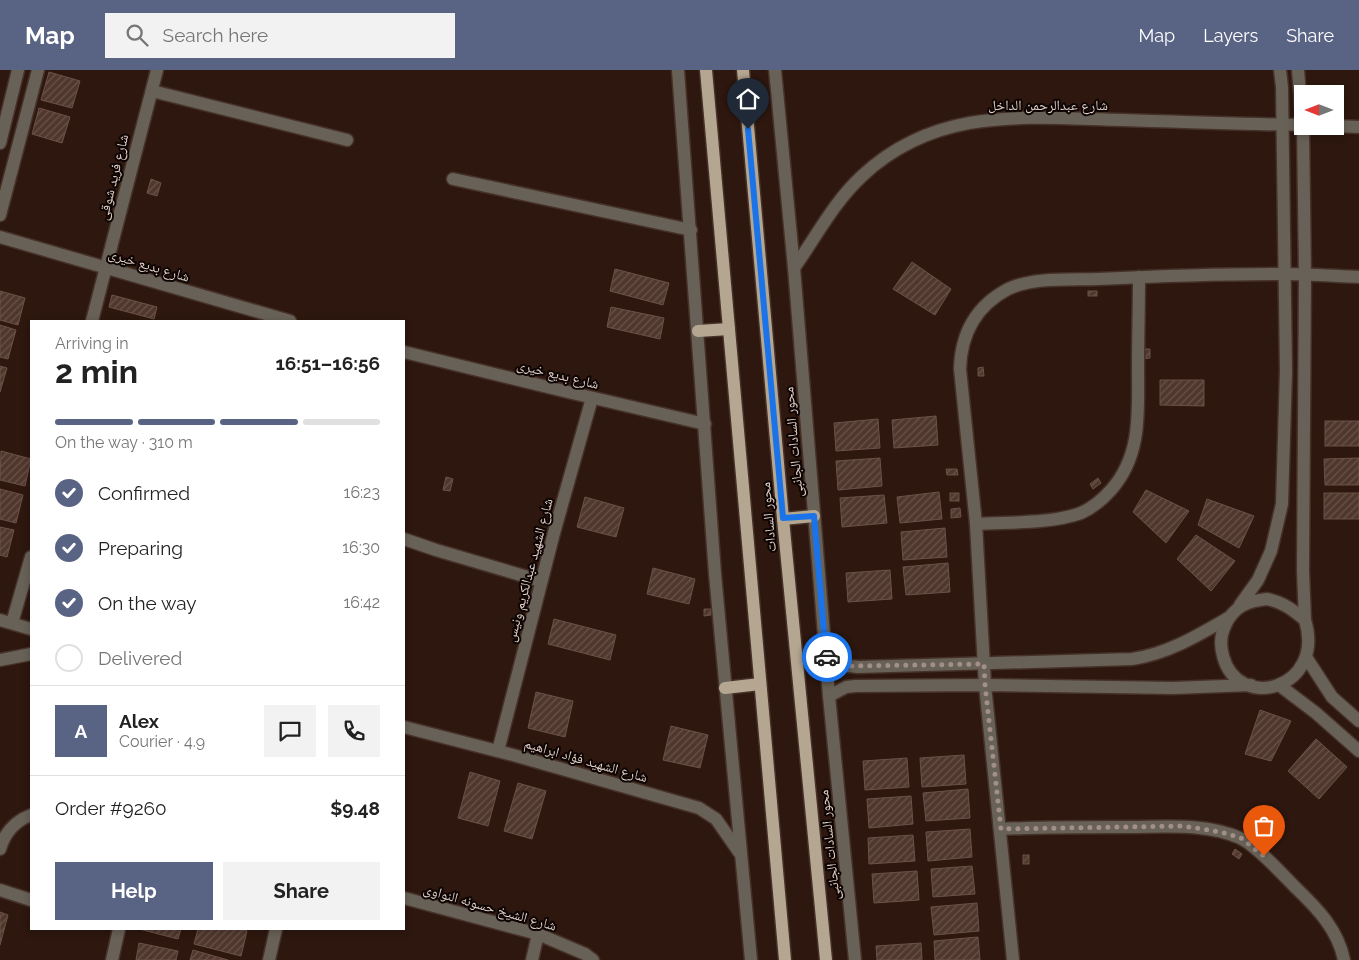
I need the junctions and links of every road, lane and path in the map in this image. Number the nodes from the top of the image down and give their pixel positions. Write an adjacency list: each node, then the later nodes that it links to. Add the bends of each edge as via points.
1 (18, 70): 18 (street)
2 (38, 70): 20 (street)
3 (157, 70): 11 (street, شارع فريد شوقى)
4 (678, 70): 22 (street)
5 (706, 70): 32 (main road, محور السادات)
6 (743, 70): 38 (main road, محور السادات)
7 (775, 70): 25 (street, محور السادات الجانبى)
8 (1280, 70): 12 (street)
9 (1298, 70): 10 (street)
10 (1299, 85)
11 (152, 90): 17 (street); 24 (street, شارع فريد شوقى)
12 (1282, 125): 13 (street, شارع عبدالرحمن الداخل); 25 (street, شارع عبدالرحمن الداخل, via 1037,118 989,119 934,131 901,146 862,176 832,210); 26 (street)
13 (1294, 126)
14 (1344, 126): 15 (street)
15 (1359, 127)
16 (1303, 135): 27 (street)
17 (347, 140)
18 (0, 143)
19 (453, 179): 22 (street)
20 (2, 197): 21 (street)
21 (0, 215)
22 (691, 230): 33 (street)
23 (0, 237): 24 (street, شارع بديع خيرى)
24 (106, 267): 30 (street, شارع فريد شوقى); 31 (street, شارع بديع خيرى)
25 (794, 268): 37 (street, محور السادات الجانبى)
26 (1285, 274): 27 (street); 28 (street); 43 (street, via 1282,504 1264,568)
27 (1305, 275): 29 (street); 45 (street)
28 (1139, 277): 39 (street, via 1138,425 1125,473 1096,505 1081,512 1048,520); 39 (street, via 1021,284 996,296 975,317 966,332 960,369)
29 (1359, 277)
30 (92, 320)
31 (287, 320)
32 (729, 329): 33 (main road); 53 (main road, محور السادات)
33 (698, 332): 36 (street)
34 (405, 352): 35 (street, شارع بديع خيرى)
35 (592, 398): 36 (street, شارع بديع خيرى); 42 (street, شارع الشهيد عبدالكريم ونيس)
36 (705, 424): 57 (street)
37 (814, 516): 38 (main road); 49 (street, محور السادات الجانبى)
38 (783, 518): 79 (main road, محور السادات)
39 (976, 524): 52 (street)
40 (405, 539): 42 (street)
41 (30, 560): 46 (street)
42 (541, 580): 61 (street, شارع الشهيد عبدالكريم ونيس)
43 (1240, 605): 44 (street); 45 (street, via 1267,599 1289,607)
44 (1228, 618): 52 (street, via 1175,647 1146,657); 55 (street, via 1221,637 1224,661 1230,672)
45 (1305, 620): 50 (street)
46 (6, 622): 47 (street)
47 (30, 629)
48 (30, 654): 51 (street)
49 (826, 656): 52 (street, via 849,666); 58 (street, محور السادات الجانبى)
50 (1306, 657): 56 (street, via 1291,679); 59 (street, via 1332,697)
51 (0, 660)
52 (984, 664): 54 (street)
53 (760, 684): 57 (main road); 78 (main road, محور السادات)
54 (985, 685): 55 (street); 58 (street, via 855,686); 64 (street)
55 (1250, 686): 56 (street)
56 (1279, 686): 62 (street)
57 (725, 688): 66 (street)
58 (830, 696): 80 (street, محور السادات الجانبى)
59 (1359, 721)
60 (405, 727): 61 (street, شارع الشهيد فؤاد ابراهيم)
61 (498, 751): 66 (street, شارع الشهيد فؤاد ابراهيم, via 699,808 716,818)
62 (1359, 751)
63 (30, 815): 65 (street, via 12,826)
64 (1001, 829): 81 (street); 82 (street, via 1183,826 1241,838 1264,856 1316,908 1338,941)
65 (0, 849)
66 (740, 854): 77 (street)
67 (0, 890): 69 (street)
68 (405, 898): 72 (street, شارع الشيخ حسونه النواوى)
69 (30, 900)
70 (119, 930): 73 (street)
71 (276, 930): 74 (street)
72 (538, 934): 75 (street); 76 (street, شارع الشيخ حسونه النواوى)
73 (112, 960)
74 (269, 960)
75 (532, 960)
76 (593, 960)
77 (750, 960)
78 (785, 960)
79 (826, 960)
80 (856, 960)
81 (1013, 960)
82 (1344, 960)

